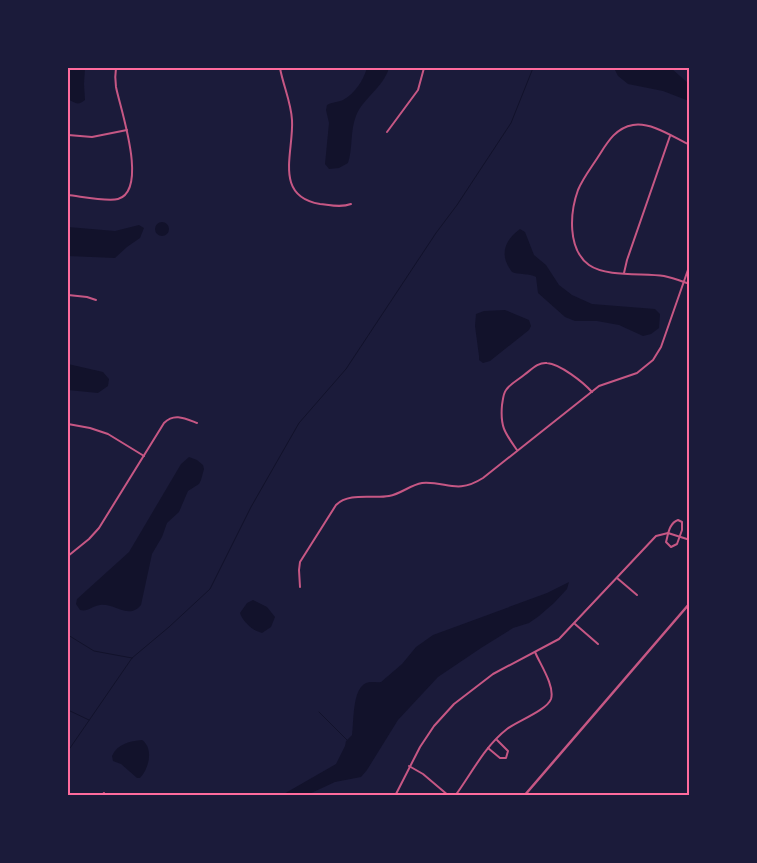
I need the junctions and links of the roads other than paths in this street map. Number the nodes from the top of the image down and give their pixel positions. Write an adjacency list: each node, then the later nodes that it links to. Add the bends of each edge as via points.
1 (116, 68): 4 (street, via 115,85)
2 (280, 68): 10 (street, via 292,115 288,172 293,187 298,195 311,202)
3 (424, 68): 5 (street, via 418,90)
4 (126, 130): 6 (street, via 92,137); 9 (street, via 131,152 127,193 113,200)
5 (387, 132)
6 (68, 135)
7 (670, 136): 8 (street); 12 (street); 12 (street, via 645,125 621,129 612,136 577,194 573,230 578,252 595,268)
8 (690, 145)
9 (68, 195)
10 (350, 204)
11 (690, 264): 13 (street)
12 (624, 273): 13 (street, via 662,276)
13 (684, 282): 14 (street); 17 (street, via 661,347 653,360 638,374 604,383)
14 (690, 284)
15 (68, 295): 16 (street)
16 (96, 300)
17 (592, 392): 20 (street); 20 (street, via 582,381 553,364 536,365 508,388 503,398 501,421 505,434)
18 (197, 423): 21 (street, via 178,417 166,420)
19 (68, 424): 21 (street, via 108,434)
20 (518, 451): 27 (street, via 470,485 421,484 388,496 341,500 300,562)
21 (144, 456): 25 (street, via 99,528)
22 (668, 533): 23 (street); 23 (street, via 666,542 671,546 677,544); 23 (street, via 674,521 678,520 683,524); 26 (street, via 652,539)
23 (680, 537): 24 (street)
24 (690, 540)
25 (68, 556)
26 (617, 578): 28 (street); 30 (street)
27 (300, 588)
28 (637, 595)
29 (690, 603): 41 (street)
30 (575, 624): 31 (street); 32 (street, via 559,639)
31 (598, 644)
32 (535, 652): 33 (street, via 551,686 550,701 546,707); 35 (street, via 493,674 460,698 434,726)
33 (496, 739): 34 (street); 34 (street, via 508,752 506,758 500,758)
34 (488, 748): 40 (street)
35 (409, 766): 38 (street); 39 (street)
36 (104, 793): 37 (street)
37 (100, 796)
38 (395, 796)
39 (449, 796)
40 (455, 796)
41 (524, 796)

